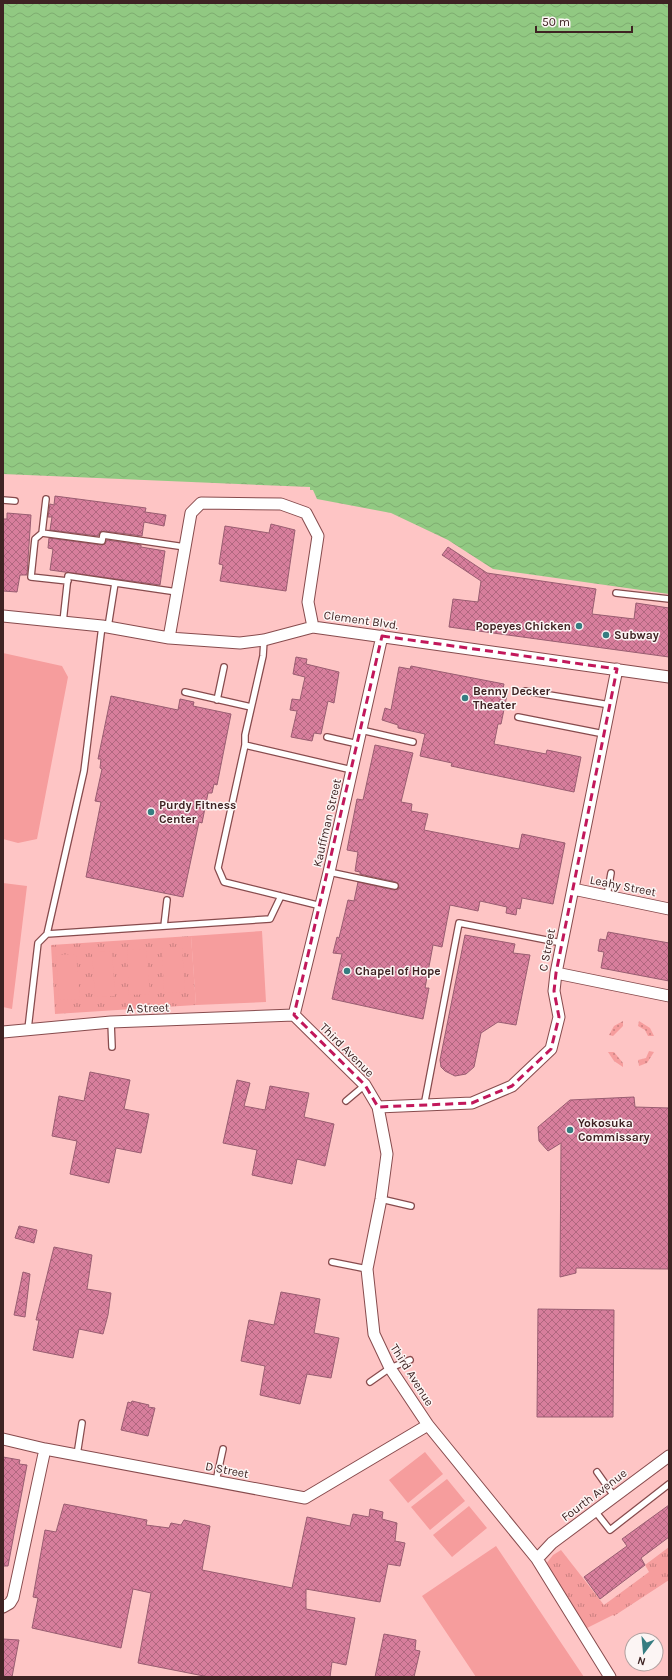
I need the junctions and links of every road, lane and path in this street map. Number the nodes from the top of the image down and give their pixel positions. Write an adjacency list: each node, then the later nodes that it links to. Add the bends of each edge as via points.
1 (46, 499): 4 (lane)
2 (3, 500): 3 (lane)
3 (15, 501)
4 (42, 533): 5 (lane, via 102,542 103,535); 6 (lane, via 35,539 31,578)
5 (185, 547): 8 (street); 14 (street, via 191,513 201,503 280,504 306,513 318,536 308,602)
6 (68, 581): 7 (lane, via 68,576); 12 (lane)
7 (115, 583): 8 (lane); 13 (lane)
8 (177, 592): 16 (street)
9 (616, 593): 10 (lane)
10 (669, 599)
11 (3, 616): 12 (street, Clement Blvd.)
12 (63, 622): 13 (street, Clement Blvd.)
13 (105, 626): 16 (street, Clement Blvd.); 44 (lane, via 84,771)
14 (313, 627): 15 (street, Clement Blvd.); 17 (street, Clement Blvd.)
15 (382, 636): 19 (street, Clement Blvd.); 27 (street, Kauffman Street)
16 (169, 638): 17 (street, Clement Blvd., via 240,643)
17 (264, 640): 25 (lane, via 263,656)
18 (224, 667): 23 (lane)
19 (617, 669): 20 (street, Clement Blvd.); 24 (street, C Street)
20 (669, 677)
21 (524, 691): 24 (lane)
22 (185, 692): 23 (lane)
23 (216, 700): 25 (lane)
24 (610, 706): 28 (street, C Street)
25 (251, 707): 32 (lane, via 245,735)
26 (518, 717): 28 (lane)
27 (361, 730): 30 (lane); 31 (street, Kauffman Street)
28 (604, 734): 37 (street, C Street)
29 (327, 737): 31 (lane)
30 (413, 742)
31 (358, 744): 33 (street, Kauffman Street)
32 (246, 745): 33 (lane); 38 (lane, via 218,868 224,882)
33 (353, 770): 34 (street, Kauffman Street)
34 (329, 872): 36 (lane); 41 (street, Kauffman Street)
35 (611, 873): 39 (lane)
36 (395, 886)
37 (573, 889): 39 (street, Leahy Street); 45 (street, C Street)
38 (281, 896): 41 (lane); 43 (lane, via 270,919)
39 (607, 896): 42 (street, Leahy Street)
40 (167, 900): 43 (lane)
41 (321, 906): 48 (street, Kauffman Street)
42 (669, 909)
43 (164, 926): 44 (lane)
44 (47, 934): 50 (lane, via 38,943)
45 (562, 943): 46 (street, C Street); 55 (lane, via 459,923)
46 (556, 973): 47 (street); 55 (street, C Street, via 554,991 559,1017 551,1049 512,1086 472,1103)
47 (669, 996)
48 (294, 1015): 49 (street, A Street); 53 (street, Third Avenue)
49 (111, 1022): 50 (street, A Street); 52 (lane)
50 (28, 1029): 51 (street, A Street)
51 (3, 1032)
52 (112, 1047)
53 (365, 1085): 54 (lane); 56 (street, Third Avenue)
54 (346, 1101)
55 (424, 1106): 56 (street, C Street)
56 (378, 1107): 57 (street, Third Avenue, via 387,1154)
57 (381, 1199): 58 (lane); 60 (street, Third Avenue)
58 (411, 1206)
59 (332, 1262): 60 (lane)
60 (367, 1269): 62 (street, Third Avenue, via 374,1334)
61 (410, 1360): 62 (lane)
62 (390, 1368): 63 (lane); 65 (street, Third Avenue)
63 (370, 1382)
64 (82, 1423): 69 (lane)
65 (428, 1425): 72 (street, D Street, via 305,1498); 76 (street, Third Avenue)
66 (3, 1439): 68 (street, D Street)
67 (223, 1448): 72 (lane)
68 (45, 1449): 69 (street, D Street); 77 (street, via 12,1598 10,1603)
69 (77, 1455): 72 (street, D Street)
70 (668, 1458): 74 (street, Fourth Avenue)
71 (597, 1472): 74 (lane)
72 (216, 1481)
73 (669, 1484): 75 (lane, via 610,1530)
74 (614, 1496): 75 (street, Fourth Avenue)
75 (595, 1510): 76 (street, Fourth Avenue, via 552,1543)
76 (537, 1559): 78 (street, Third Avenue)
77 (3, 1607)
78 (610, 1677)

